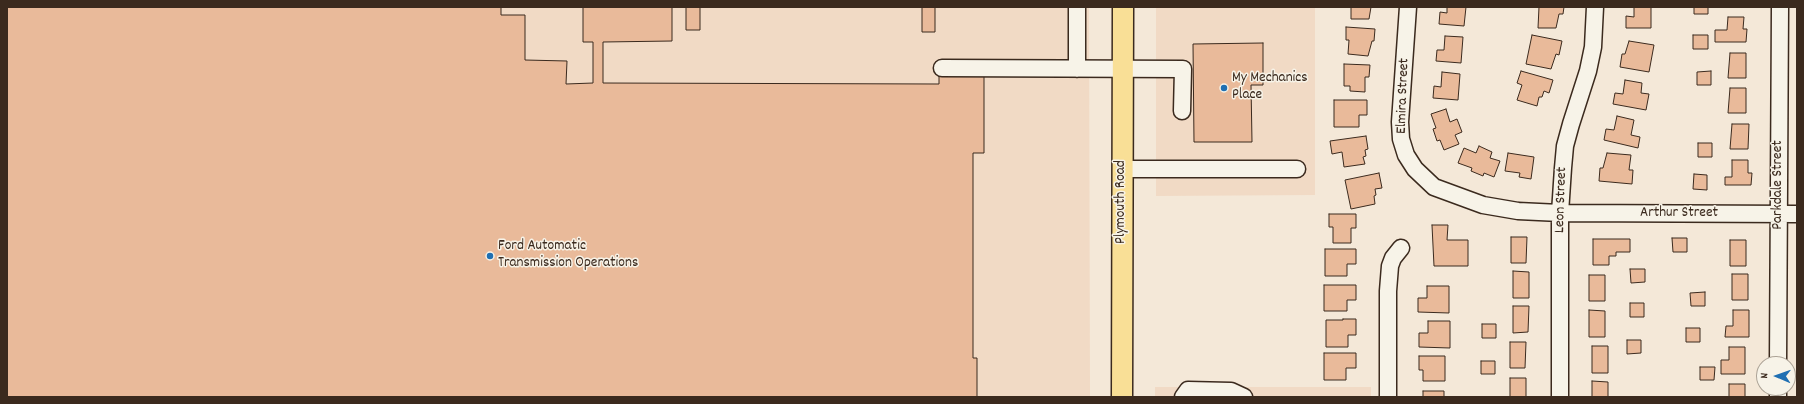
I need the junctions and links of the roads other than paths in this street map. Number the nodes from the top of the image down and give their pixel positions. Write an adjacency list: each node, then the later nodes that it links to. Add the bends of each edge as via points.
1 (1077, 7): 7 (street)
2 (1123, 7): 8 (main road, Plymouth Road)
3 (1408, 7): 12 (street, Elmira Street, via 1400,122 1401,139 1415,169 1434,187 1483,205 1518,211)
4 (1595, 7): 12 (street, Leon Street, via 1593,47 1588,72 1565,146)
5 (1780, 7): 13 (street, Parkdale Street)
6 (942, 68): 7 (street)
7 (1077, 69): 8 (street)
8 (1123, 69): 9 (street, via 1183,69); 10 (main road, Plymouth Road)
9 (1182, 111)
10 (1123, 169): 11 (street); 17 (main road, Plymouth Road)
11 (1297, 169)
12 (1560, 213): 13 (street, Arthur Street); 21 (street, Leon Street)
13 (1779, 214): 14 (street, Arthur Street); 16 (street, Parkdale Street)
14 (1797, 214)
15 (1401, 248): 20 (street, via 1390,266)
16 (1778, 356)
17 (1122, 397)
18 (1183, 397): 19 (street, via 1188,390 1231,391)
19 (1244, 397)
20 (1388, 397)
21 (1560, 397)

